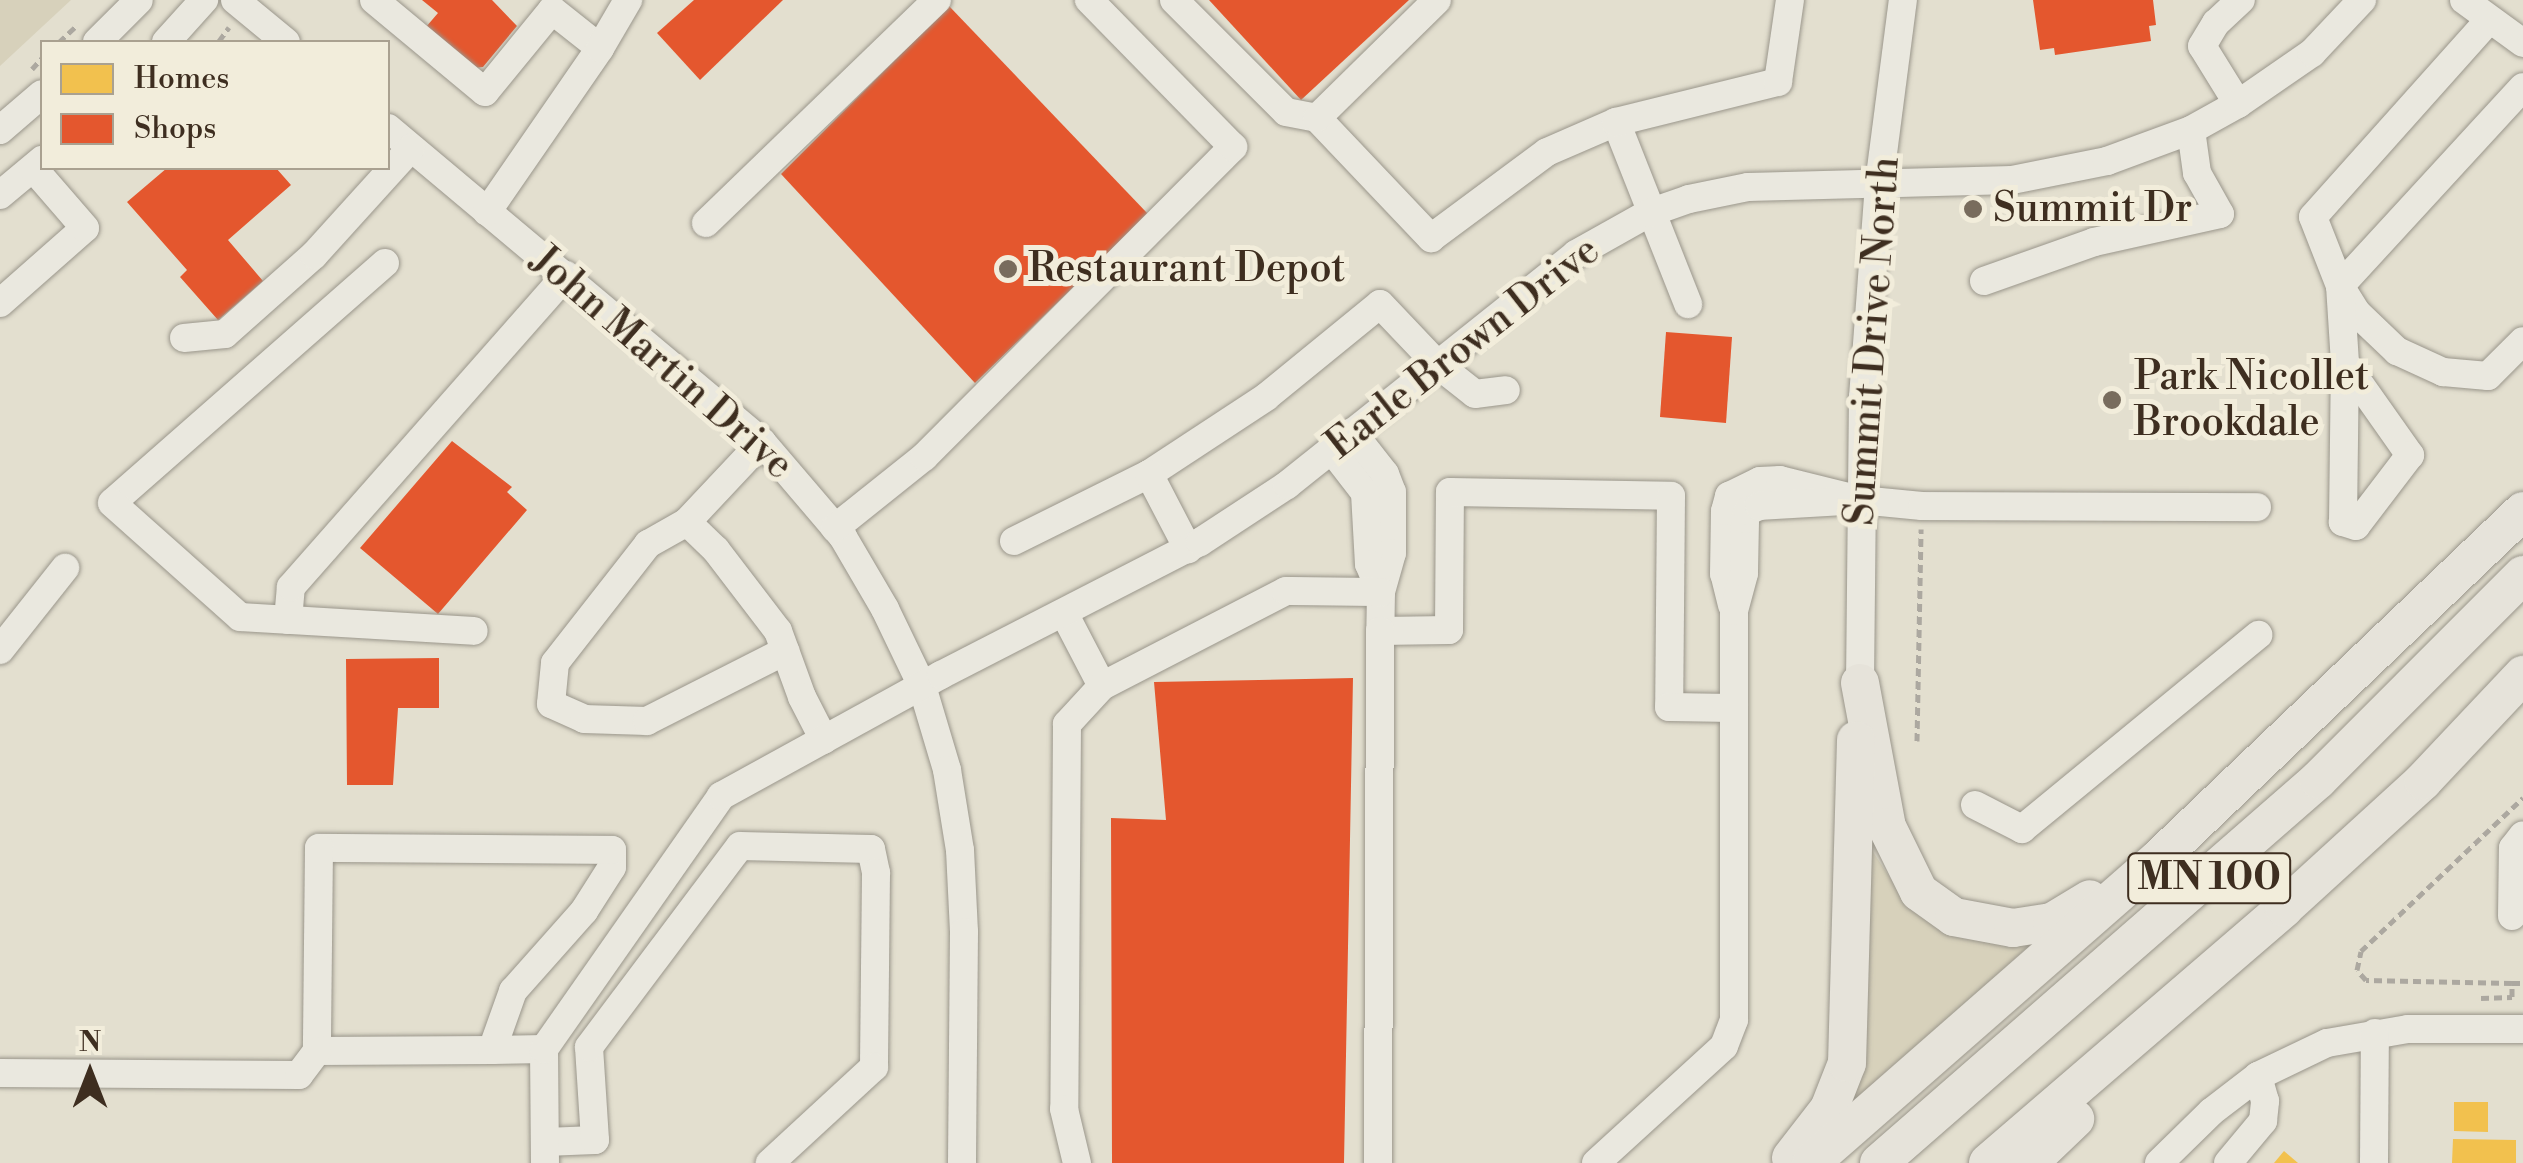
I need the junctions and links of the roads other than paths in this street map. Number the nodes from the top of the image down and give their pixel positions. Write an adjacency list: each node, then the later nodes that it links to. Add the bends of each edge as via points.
1 (139, 0): 16 (street)
2 (204, 0): 17 (street)
3 (235, 0): 18 (street)
4 (374, 0): 20 (street, via 485,92 552,10)
5 (628, 0): 20 (street)
6 (937, 0): 36 (street)
7 (1090, 0): 55 (street, via 1233,147 924,457)
8 (1174, 0): 24 (street, via 1286,112)
9 (1436, 0): 24 (street)
10 (1790, 0): 25 (street, via 1778,82)
11 (1903, 0): 32 (street, Summit Drive North)
12 (2241, 0): 23 (street, via 2202,46)
13 (2362, 0): 23 (street, Earle Brown Drive, via 2312,53)
14 (2464, 0): 15 (street)
15 (2489, 20): 19 (street); 40 (street, via 2313,218)
16 (99, 40)
17 (168, 40)
18 (284, 40)
19 (2523, 43)
20 (600, 48): 34 (street)
21 (2523, 87): 40 (street)
22 (40, 96): 26 (street)
23 (2238, 104): 28 (street, Earle Brown Drive)
24 (1317, 118): 25 (street, via 1431,238 1546,152)
25 (1616, 122): 35 (street)
26 (0, 130)
27 (390, 130): 29 (street, John Martin Drive)
28 (2191, 130): 32 (street, Earle Brown Drive, via 2107,161 2012,180); 39 (street, via 2198,174 2220,214 2094,242)
29 (412, 148): 34 (street, John Martin Drive); 43 (street, via 314,255 225,334)
30 (38, 164): 33 (street)
31 (42, 170): 41 (street, via 84,228)
32 (1879, 184): 35 (street, Earle Brown Drive, via 1748,187); 51 (street, Summit Drive North)
33 (0, 195)
34 (488, 212): 38 (street, John Martin Drive)
35 (1650, 213): 42 (street); 46 (street, Earle Brown Drive, via 1576,254)
36 (706, 223)
37 (385, 263): 62 (street, via 112,503 240,618)
38 (566, 274): 49 (street, John Martin Drive); 62 (street, via 291,588)
39 (1984, 281)
40 (2340, 286): 44 (street, via 2356,312 2397,351 2443,372 2488,376); 45 (street)
41 (0, 304)
42 (1688, 304)
43 (184, 338)
44 (2523, 340)
45 (2345, 363): 45 (street, via 2343,522 2356,526 2410,454)
46 (1437, 364): 47 (street, via 1476,394); 48 (street, Earle Brown Drive); 50 (street, via 1380,304 1266,397)
47 (1506, 390)
48 (1342, 441): 57 (street, Earle Brown Drive, via 1287,486); 60 (street, via 1365,493 1370,564)
49 (762, 442): 54 (street); 55 (street, John Martin Drive)
50 (1148, 474): 56 (street); 57 (street)
51 (1860, 500): 52 (street); 69 (street, Summit Drive North); 72 (street, via 1780,480 1760,481 1729,496 1724,574 1734,611)
52 (2257, 507)
53 (2523, 511): 75 (highway)
54 (687, 522): 67 (street, via 778,631); 67 (street, via 648,544 555,664 551,704 584,719 647,720)
55 (835, 528): 70 (street, John Martin Drive, via 886,609)
56 (1014, 541)
57 (1188, 549): 61 (street, Earle Brown Drive)
58 (65, 568): 66 (street)
59 (2523, 575): 96 (highway, MN 100, via 2318,780)
60 (1381, 592): 64 (street); 71 (street, via 1286,591)
61 (1064, 613): 70 (street, Earle Brown Drive); 71 (street)
62 (288, 620): 63 (street)
63 (474, 630)
64 (1380, 631): 72 (street, via 1449,630 1450,492 1671,496 1669,706); 92 (street)
65 (2258, 635): 74 (street, via 2022,829)
66 (0, 650)
67 (785, 651): 73 (street)
68 (2523, 675): 77 (highway, MN 100, via 2423,781)
69 (1860, 683): 75 (highway, via 1894,849 1920,892 1954,917 2013,928 2052,922); 94 (highway, via 1847,1064 1830,1109)
70 (922, 686): 73 (street, Earle Brown Drive); 90 (street, John Martin Drive, via 947,770 960,850)
71 (1102, 686): 91 (street, via 1067,724 1064,1109)
72 (1734, 708): 93 (street, via 1734,1020 1724,1046)
73 (824, 740): 80 (street, Earle Brown Drive, via 721,796)
74 (1975, 805)
75 (2212, 808): 95 (highway)
76 (2523, 835): 79 (street, via 2513,848)
77 (2284, 908): 97 (highway, MN 100); 98 (highway)
78 (584, 911): 80 (street); 83 (street, via 513,991); 85 (street, via 612,867 612,850 319,848)
79 (2512, 916)
80 (623, 932): 84 (street, Earle Brown Drive)
81 (2523, 1028): 82 (street)
82 (2375, 1033): 87 (street, via 2327,1043); 101 (street)
83 (492, 1050): 84 (street); 85 (street)
84 (544, 1050): 88 (street)
85 (317, 1051): 86 (street, via 299,1074)
86 (0, 1073)
87 (2258, 1076): 99 (street); 100 (street, via 2263,1121)
88 (545, 1152): 89 (street, via 595,1140 590,1046 740,846 871,849 874,1067)
89 (770, 1163)
90 (962, 1163)
91 (1078, 1163)
92 (1378, 1163)
93 (1596, 1163)
94 (1786, 1163)
95 (1811, 1163)
96 (1879, 1163)
97 (1988, 1163)
98 (2029, 1163)
99 (2159, 1163)
100 (2228, 1163)
101 (2374, 1163)

